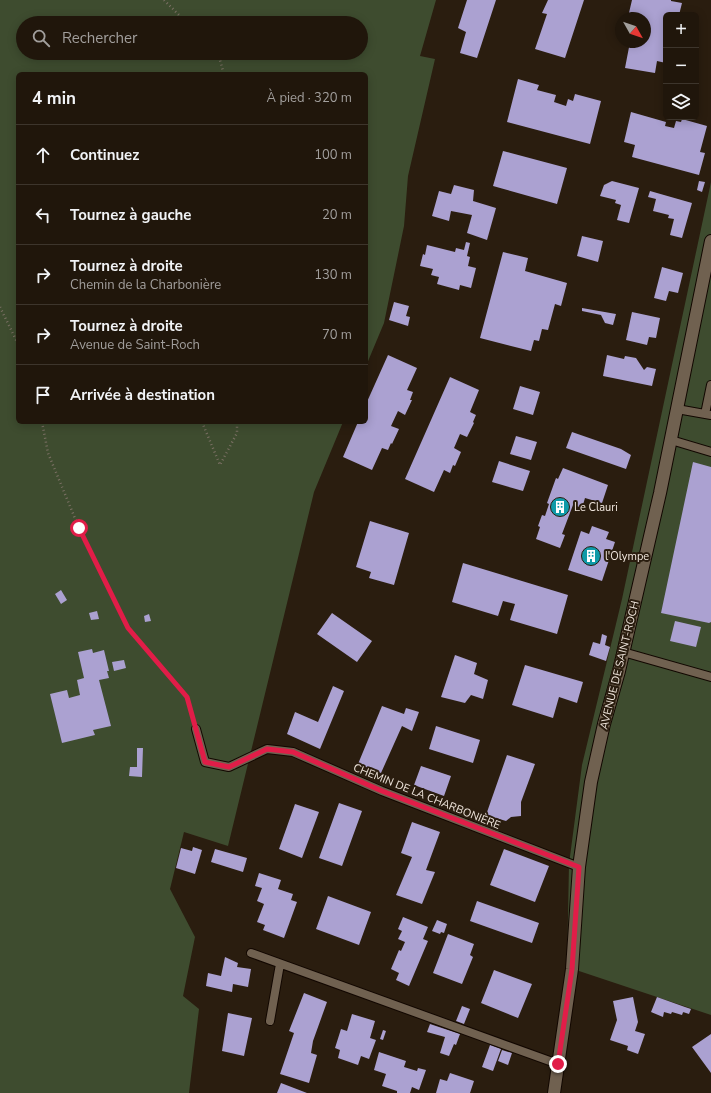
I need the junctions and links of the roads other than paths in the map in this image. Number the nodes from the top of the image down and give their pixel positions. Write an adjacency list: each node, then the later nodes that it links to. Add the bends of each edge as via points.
1 (711, 241): 3 (street, AVENUE DE SAINT-ROCH)
2 (711, 385): 4 (lane)
3 (677, 409): 4 (lane); 5 (street, AVENUE DE SAINT-ROCH)
4 (708, 415)
5 (671, 440): 6 (lane); 7 (street, AVENUE DE SAINT-ROCH)
6 (711, 452)
7 (624, 652): 8 (lane); 10 (street, AVENUE DE SAINT-ROCH, via 591,782)
8 (711, 677)
9 (196, 729): 10 (lane, CHEMIN DE LA CHARBONIÈRE, via 205,762 229,767 267,749 293,752 382,791)
10 (579, 867): 14 (street, AVENUE DE SAINT-ROCH, via 572,969)
11 (251, 953): 12 (lane)
12 (280, 964): 13 (lane); 14 (lane)
13 (270, 1021)
14 (558, 1064): 15 (street, AVENUE DE SAINT-ROCH)
15 (554, 1093)

